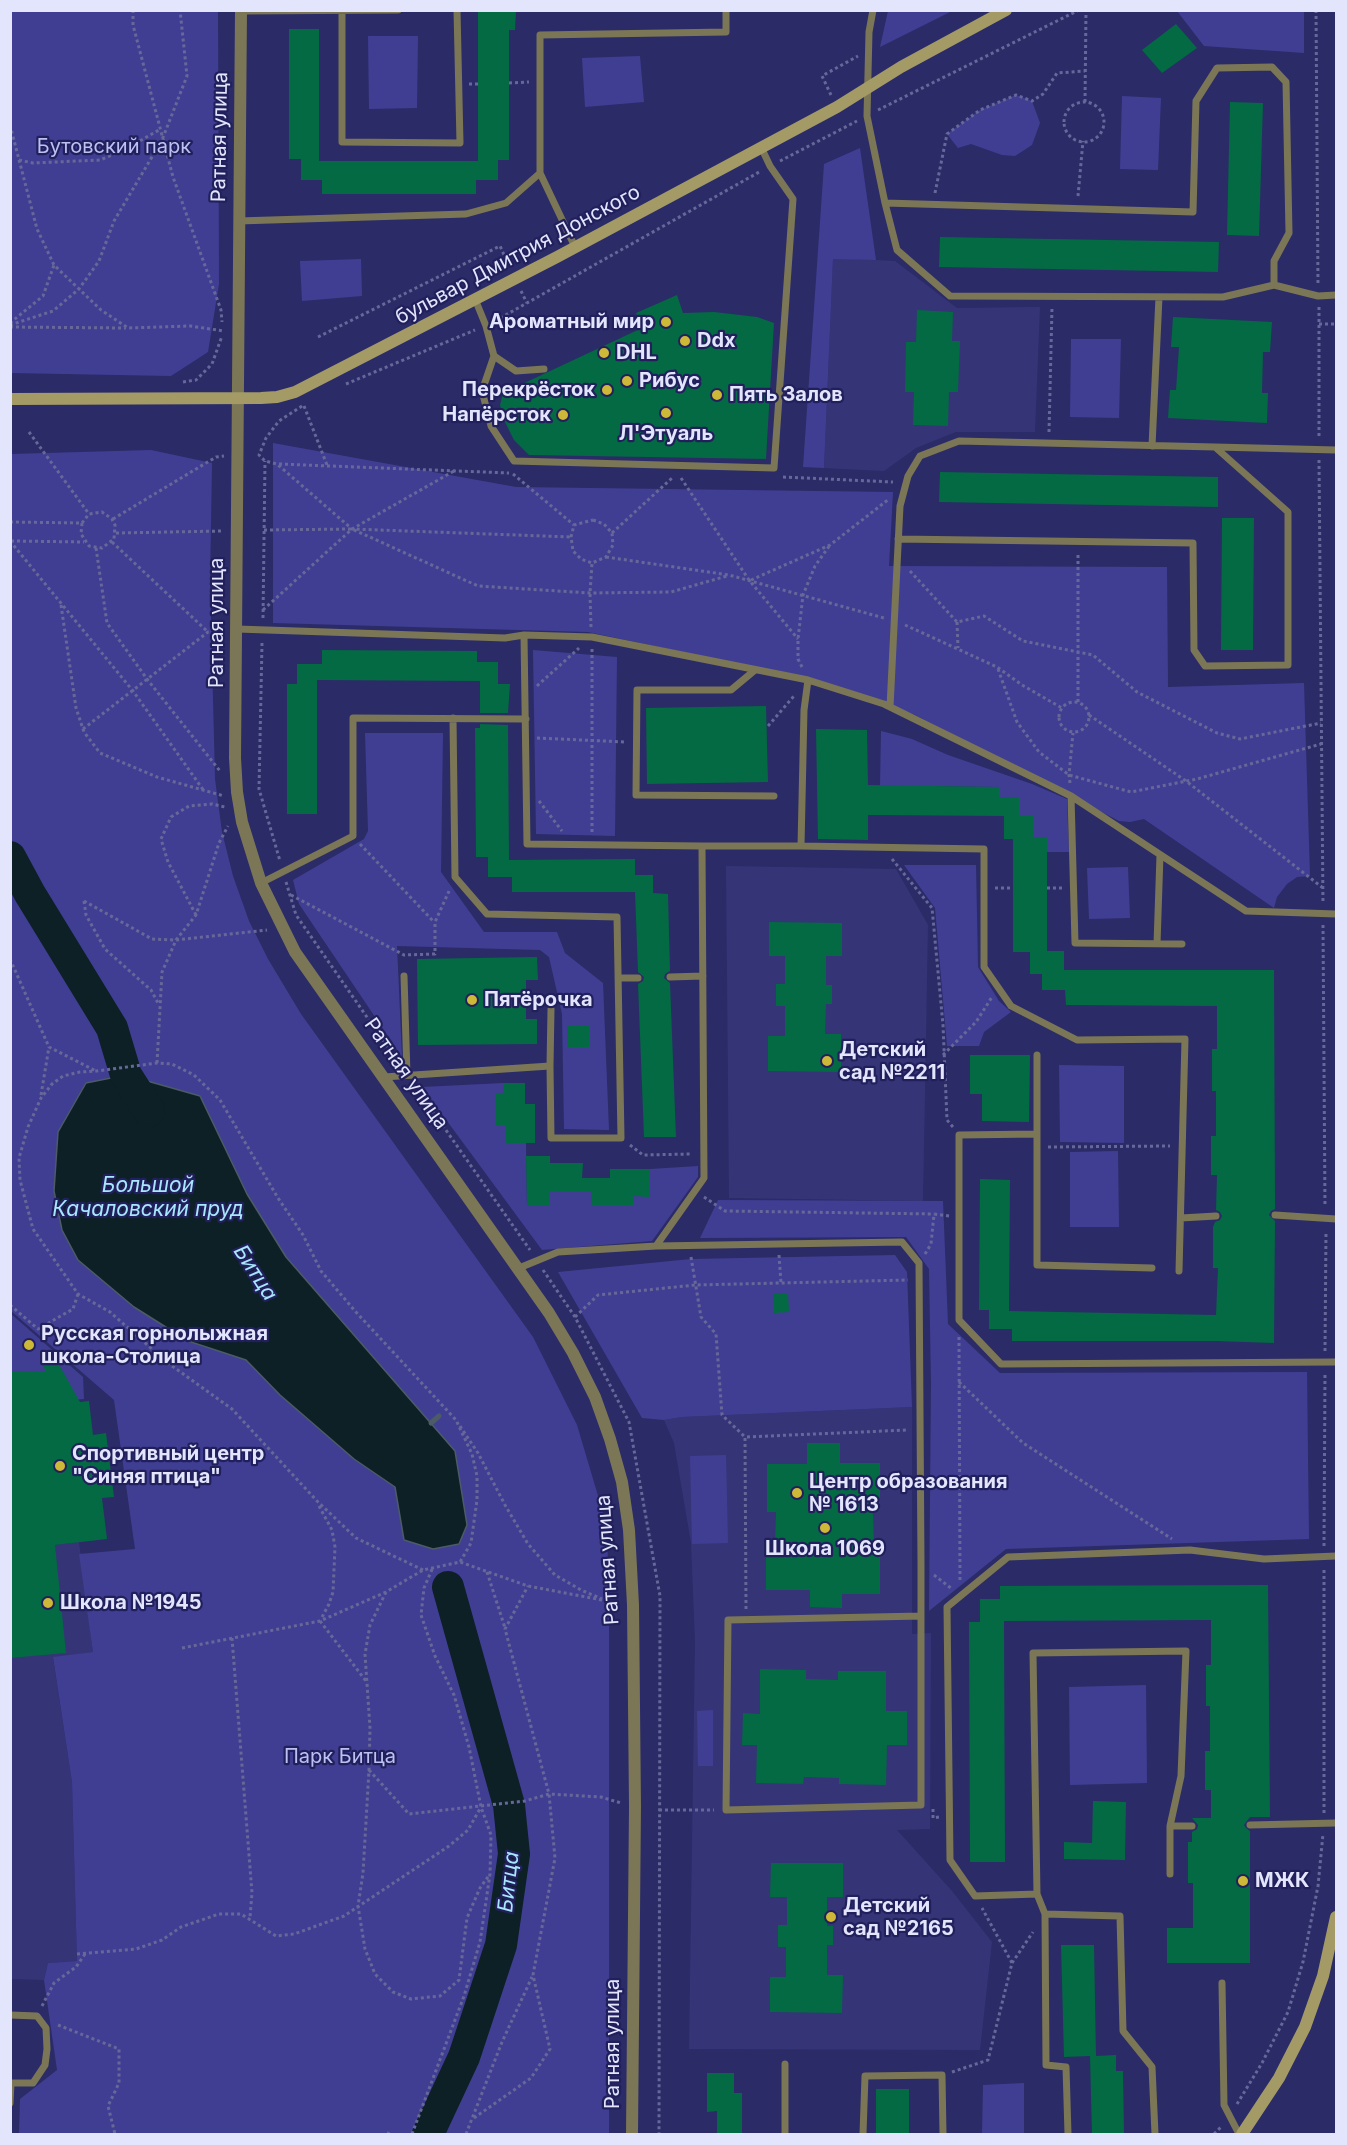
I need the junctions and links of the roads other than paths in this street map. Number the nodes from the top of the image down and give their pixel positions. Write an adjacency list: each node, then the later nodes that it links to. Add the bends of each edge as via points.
1 (398, 10): 7 (lane)
2 (457, 10): 7 (lane, via 460,142 342,142)
3 (726, 10): 10 (lane, via 726,32 540,35)
4 (873, 10): 8 (lane)
5 (1006, 10): 8 (street, бульвар Дмитрия Донского)
6 (241, 11): 7 (lane); 12 (street, Ратная улица)
7 (342, 11)
8 (866, 89): 9 (street, бульвар Дмитрия Донского); 11 (lane, via 867,116)
9 (761, 147): 13 (street, бульвар Дмитрия Донского); 18 (lane, via 793,199 774,468 514,461 491,426 482,391)
10 (540, 172): 12 (lane, via 506,203 466,214); 13 (lane)
11 (885, 203): 14 (lane, via 1193,212 1196,101 1217,68 1272,67 1286,82 1289,232 1274,261); 16 (lane, via 897,250 950,296)
12 (238, 221): 20 (street, Ратная улица)
13 (575, 247): 17 (street, бульвар Дмитрия Донского)
14 (1274, 285): 15 (lane, via 1318,296); 16 (lane, via 1223,297)
15 (1336, 295)
16 (1159, 297): 22 (lane)
17 (475, 300): 18 (lane); 20 (street, бульвар Дмитрия Донского, via 295,392 277,397)
18 (494, 356): 19 (lane, via 516,371)
19 (544, 369)
20 (238, 398): 21 (street, бульвар Дмитрия Донского); 26 (street, Ратная улица)
21 (10, 399)
22 (1152, 446): 23 (lane); 25 (lane, via 959,441 920,456 908,476 900,506)
23 (1215, 447): 24 (lane); 25 (lane, via 1288,512 1288,665 1205,666 1194,650 1193,543)
24 (1336, 450)
25 (898, 539): 30 (lane)
26 (231, 630): 27 (lane, via 505,638); 38 (street, Ратная улица, via 237,792)
27 (524, 635): 28 (lane, via 592,636); 32 (lane)
28 (754, 669): 29 (lane); 33 (lane, via 731,690 637,690 636,795)
29 (808, 680): 30 (lane); 36 (lane)
30 (890, 707): 34 (lane)
31 (453, 718): 32 (lane); 38 (lane, via 353,718 352,836); 45 (lane, via 455,877 487,914 617,917)
32 (526, 719): 35 (lane, via 527,844)
33 (774, 796)
34 (1071, 796): 37 (lane); 40 (lane, via 1075,943)
35 (702, 846): 36 (lane); 43 (lane)
36 (801, 846): 55 (lane, via 984,849 984,967 1011,1006 1077,1040 1185,1039)
37 (1160, 855): 39 (lane, via 1246,911); 40 (lane)
38 (261, 883): 51 (street, Ратная улица, via 295,952)
39 (1336, 914)
40 (1157, 944): 41 (lane)
41 (1182, 944)
42 (404, 976): 50 (lane)
43 (703, 976): 44 (lane); 57 (lane, via 704,1178)
44 (670, 977)
45 (618, 978): 46 (lane); 49 (lane, via 621,1138 551,1138)
46 (638, 978)
47 (551, 1009): 49 (lane)
48 (1037, 1055): 52 (lane)
49 (550, 1066): 50 (lane)
50 (407, 1075): 51 (lane)
51 (384, 1077): 58 (street, Ратная улица)
52 (1037, 1134): 59 (lane, via 1037,1265); 61 (lane, via 959,1135 958,1320 1001,1364)
53 (1275, 1215): 56 (lane)
54 (1216, 1216): 55 (lane)
55 (1181, 1218): 60 (lane)
56 (1336, 1219)
57 (656, 1246): 58 (lane, via 558,1252); 63 (lane, via 902,1242 919,1263)
58 (519, 1268): 76 (street, Ратная улица, via 573,1353 595,1397 622,1482 629,1530 635,1806)
59 (1152, 1268)
60 (1179, 1271)
61 (1336, 1362)
62 (1336, 1556): 69 (lane, via 1264,1559 1190,1550 1008,1557 947,1607 950,1860 975,1896)
63 (921, 1617): 63 (lane, via 921,1805 726,1810 728,1620)
64 (1336, 1823): 65 (lane)
65 (1250, 1824)
66 (1170, 1826): 67 (lane); 68 (lane); 69 (lane, via 1181,1776 1186,1651 1033,1653)
67 (1192, 1826)
68 (1170, 1874)
69 (1037, 1894): 70 (lane)
70 (1046, 1914): 80 (lane, via 1046,2065 1066,2067); 81 (lane, via 1120,1916 1123,2031 1152,2067)
71 (1336, 1917): 82 (street, via 1323,1976 1305,2027 1279,2078)
72 (1222, 1983): 82 (lane, via 1224,2105)
73 (10, 2015): 75 (lane, via 37,2016 46,2028 47,2049 45,2066 33,2083 11,2083)
74 (785, 2064): 77 (lane)
75 (10, 2103)
76 (632, 2134)
77 (785, 2134)
78 (863, 2134): 79 (lane, via 864,2076 942,2075)
79 (943, 2134)
80 (1068, 2134)
81 (1155, 2134)
82 (1240, 2134)

